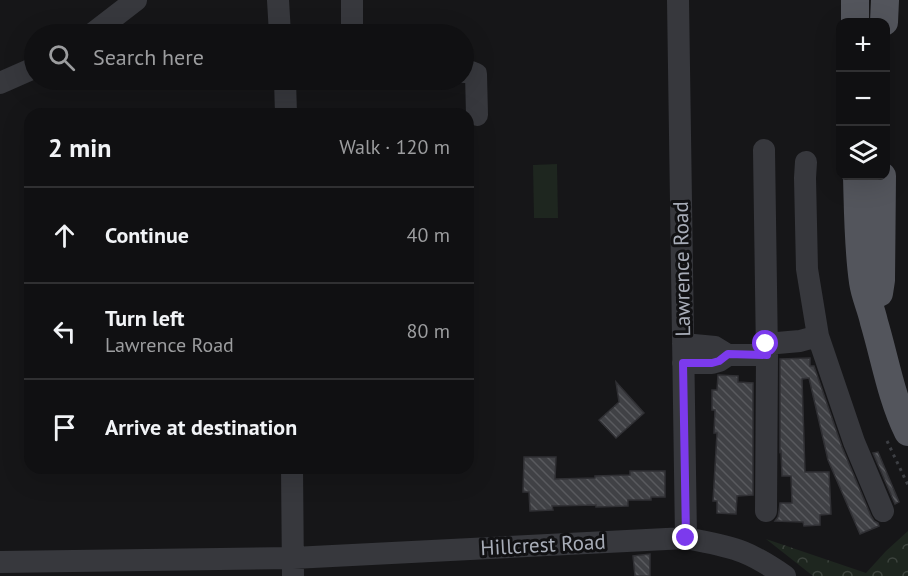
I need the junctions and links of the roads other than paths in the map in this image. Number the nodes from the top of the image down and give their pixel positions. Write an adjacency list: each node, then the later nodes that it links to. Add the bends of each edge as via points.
1 (136, 0): 10 (street)
2 (278, 0): 11 (street)
3 (288, 0): 12 (street)
4 (352, 0): 13 (street)
5 (678, 0): 27 (street, Lawrence Road)
6 (855, 0): 8 (main road)
7 (885, 0): 9 (main road)
8 (855, 18)
9 (884, 18)
10 (105, 24)
11 (279, 24)
12 (289, 24)
13 (352, 24)
14 (24, 72): 16 (street)
15 (474, 73): 19 (street)
16 (0, 83)
17 (285, 90): 18 (street)
18 (286, 108)
19 (477, 115)
20 (764, 150): 26 (street)
21 (806, 162): 25 (street, via 807,269)
22 (857, 180): 24 (main road, via 863,281)
23 (882, 180): 24 (main road, via 881,280)
24 (874, 321): 28 (main road, via 884,365)
25 (818, 336): 26 (street); 31 (street, via 854,442)
26 (767, 349): 27 (street, via 728,354 712,363); 30 (street)
27 (683, 353): 32 (street, Lawrence Road)
28 (908, 432)
29 (292, 474): 34 (street)
30 (766, 511)
31 (883, 511)
32 (686, 538): 34 (street, Hillcrest Road); 36 (street, Hillcrest Road, via 742,551)
33 (0, 562): 35 (street, Hillcrest Road)
34 (293, 567): 35 (street, Hillcrest Road)
35 (70, 568)
36 (785, 576)

